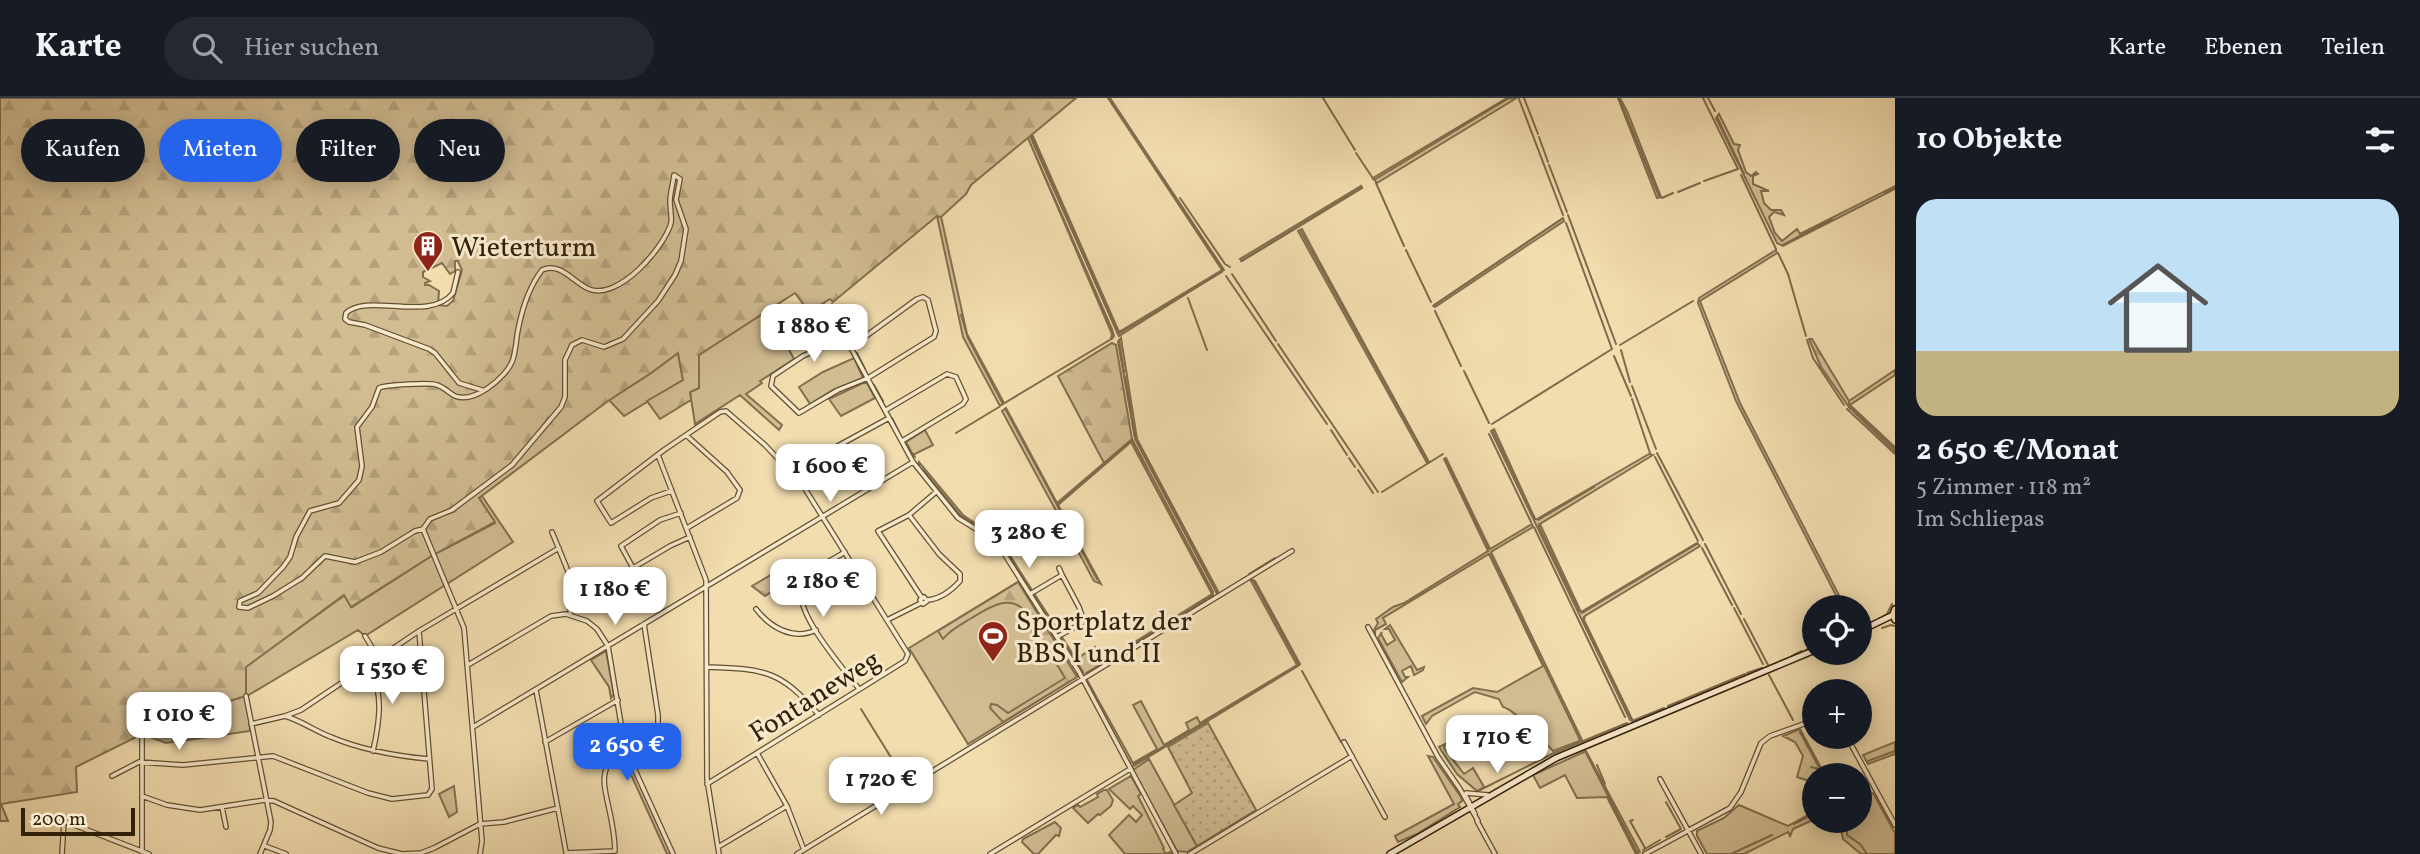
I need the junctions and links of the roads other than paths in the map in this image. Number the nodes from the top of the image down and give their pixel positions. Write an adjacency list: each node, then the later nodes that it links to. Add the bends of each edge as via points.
1 (458, 272): 4 (street, via 453,293 440,303 354,307 345,319 429,349 458,383)
2 (851, 347): 3 (street); 3 (street, via 917,299 929,301 934,337); 3 (street, via 845,337 803,356 771,379 771,387 800,413)
3 (868, 378): 5 (street)
4 (482, 390): 18 (street, via 462,398 433,383 379,388 357,427 362,466 356,485 339,503 310,511 283,567 262,590 242,599 238,606 246,608 269,598 302,578 325,556 360,561); 18 (street, via 511,363 522,312 541,271 556,268 594,291 615,286 643,266 661,243 671,222 674,175 678,177 676,200 686,226 681,261 658,301 618,342 600,347 580,340 572,345 564,363 565,397 556,414 512,465 452,510 430,519)
5 (885, 410): 6 (street); 8 (street, via 945,374 957,379 964,404)
6 (889, 418): 8 (street); 11 (street, via 835,447)
7 (686, 435): 9 (street); 11 (street, via 726,411); 17 (street, via 740,490 737,498)
8 (902, 442): 10 (street)
9 (658, 455): 12 (street); 12 (street, via 597,501 611,523)
10 (913, 462): 13 (street); 16 (street)
11 (797, 478): 16 (street)
12 (671, 491): 14 (street)
13 (936, 492): 15 (street); 27 (street, via 958,518 996,543)
14 (681, 513): 17 (street); 20 (street, via 660,520 621,545 633,568)
15 (909, 515): 28 (street, via 878,531); 28 (street, via 960,574 951,591)
16 (823, 516): 23 (street); 26 (street)
17 (687, 528): 20 (street)
18 (423, 529): 29 (street)
19 (552, 532): 21 (street)
20 (690, 537): 26 (street)
21 (559, 548): 29 (street); 31 (street, via 572,581)
22 (1293, 551): 47 (street)
23 (845, 552): 33 (street); 37 (street, via 810,574 801,587 802,602)
24 (1059, 568): 25 (street)
25 (1062, 575): 27 (street); 40 (street, via 1083,619)
26 (707, 586): 34 (street); 46 (street)
27 (1029, 594): 40 (street)
28 (923, 600): 33 (street)
29 (457, 608): 38 (street); 45 (street)
30 (756, 609): 37 (street, via 766,622 797,635)
31 (570, 615): 41 (street, via 591,624); 45 (street, via 547,618)
32 (1895, 616): 35 (main road)
33 (887, 620): 48 (street, Fontaneweg, via 908,653 905,661)
34 (644, 624): 41 (street); 62 (street, via 658,736)
35 (1872, 626)
36 (1367, 627): 74 (street)
37 (816, 630): 48 (street)
38 (419, 631): 43 (street); 68 (street)
39 (365, 636): 43 (street)
40 (1057, 638): 47 (street)
41 (608, 646): 49 (street); 51 (street)
42 (1802, 655): 76 (main road, via 1567,753)
43 (378, 657): 44 (street)
44 (371, 662): 52 (street); 64 (street, via 380,704)
45 (468, 665): 58 (street)
46 (707, 667): 53 (street, via 772,675 794,688); 73 (street)
47 (1081, 680): 70 (street); 92 (street)
48 (859, 689): 53 (street, Fontaneweg)
49 (536, 690): 58 (street); 60 (street)
50 (246, 696): 56 (street)
51 (618, 701): 60 (street); 62 (street)
52 (300, 709): 54 (street); 55 (street)
53 (819, 715): 65 (street, Fontaneweg)
54 (285, 716): 55 (street); 56 (street)
55 (298, 720): 64 (street)
56 (251, 723): 67 (street)
57 (1802, 725): 89 (street, via 1764,741 1734,803)
58 (472, 727): 86 (street)
59 (142, 734): 69 (street)
60 (545, 742): 82 (street)
61 (1344, 742): 66 (street)
62 (625, 748): 95 (street, via 608,764 603,780); 103 (street)
63 (1854, 749): 87 (street)
64 (373, 751): 68 (street)
65 (757, 753): 73 (street, Fontaneweg); 79 (street)
66 (1352, 756): 84 (street); 108 (street)
67 (257, 757): 68 (street, via 273,756 351,788 392,799 426,796 432,789); 69 (street, via 183,765); 78 (street)
68 (429, 760)
69 (141, 764): 71 (street); 77 (street)
70 (1130, 769): 106 (street); 107 (street)
71 (112, 776)
72 (1660, 779): 89 (street)
73 (707, 784): 91 (street)
74 (1460, 789): 75 (street); 80 (street)
75 (1464, 793): 76 (street); 80 (street)
76 (1488, 795): 80 (main road)
77 (142, 796): 81 (street, via 183,808); 94 (street)
78 (265, 800): 81 (street); 90 (street, via 271,822); 93 (street)
79 (787, 806): 91 (street); 92 (street)
80 (1470, 806): 83 (main road); 85 (street)
81 (222, 807): 88 (street)
82 (558, 808): 86 (street); 96 (street)
83 (1454, 816): 85 (street); 109 (main road)
84 (1385, 817)
85 (1476, 819): 110 (street)
86 (480, 824): 101 (street); 102 (street)
87 (1895, 825)
88 (226, 827)
89 (1689, 830): 111 (street); 112 (street)
90 (264, 846): 99 (street); 100 (street)
91 (718, 847): 104 (street)
92 (804, 850): 105 (street)
93 (378, 851): 101 (street)
94 (142, 852): 97 (street, via 64,821); 98 (street)
95 (615, 852): 96 (street)
96 (566, 853)
97 (62, 854)
98 (149, 854)
99 (260, 854)
100 (286, 854)
101 (422, 854)
102 (480, 854)
103 (673, 854)
104 (719, 854)
105 (797, 854)
106 (990, 854)
107 (1176, 854)
108 (1191, 854)
109 (1390, 854)
110 (1494, 854)
111 (1645, 854)
112 (1702, 854)

